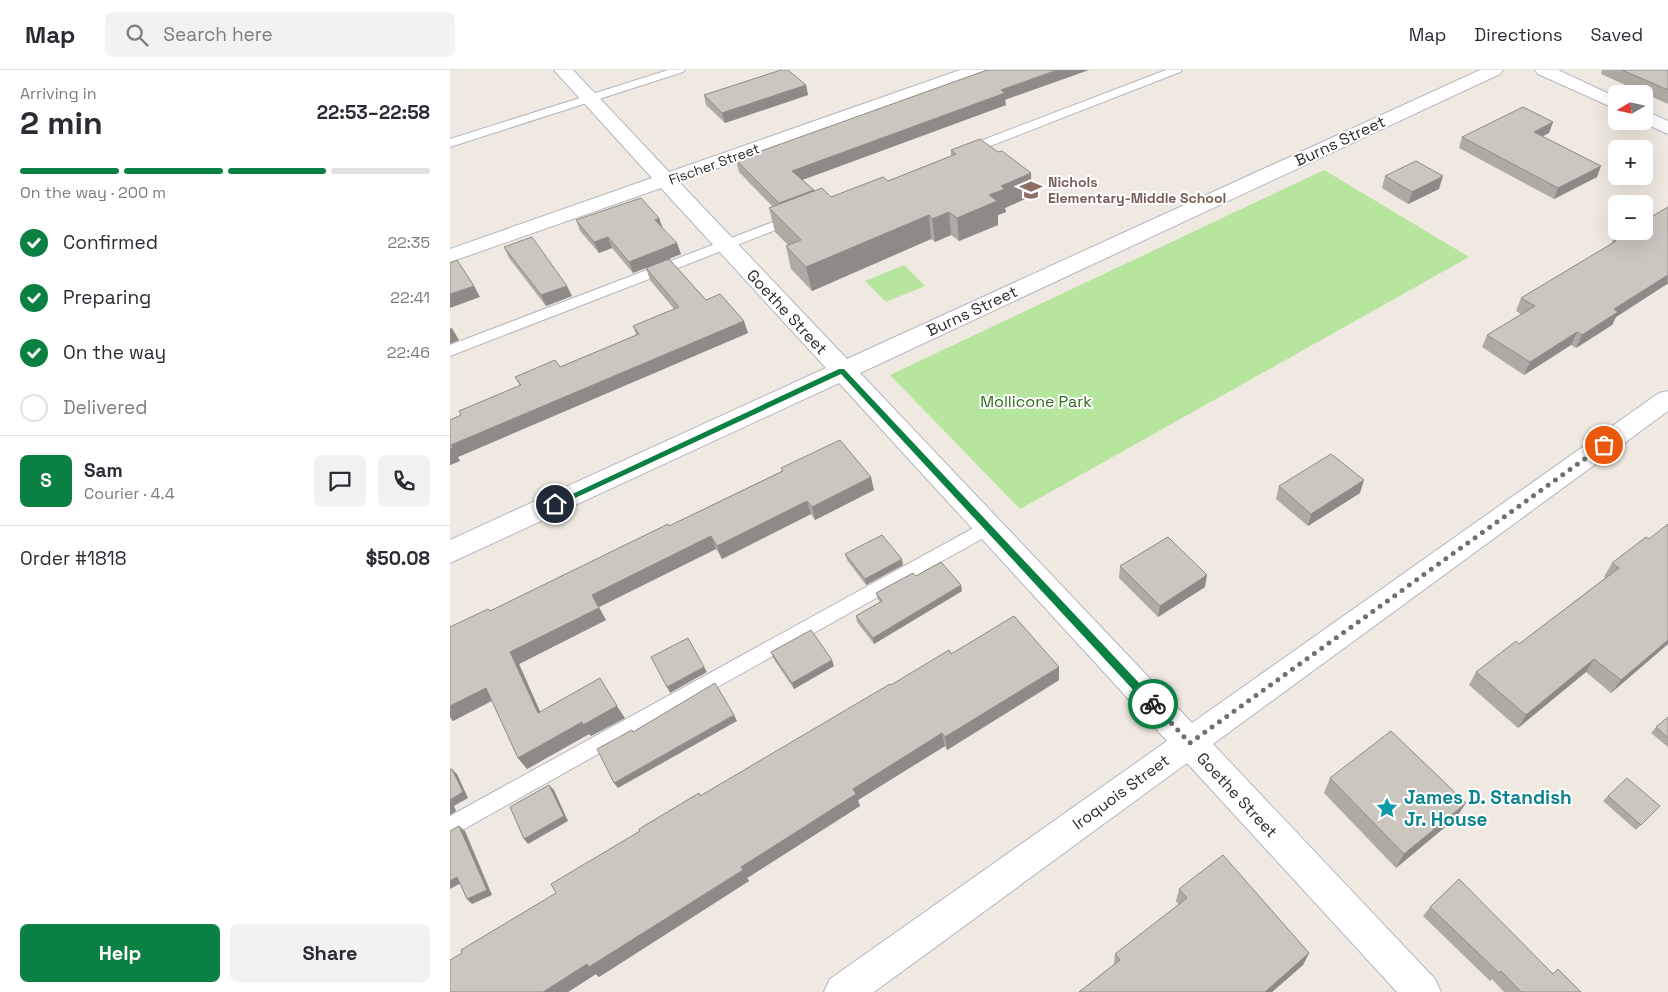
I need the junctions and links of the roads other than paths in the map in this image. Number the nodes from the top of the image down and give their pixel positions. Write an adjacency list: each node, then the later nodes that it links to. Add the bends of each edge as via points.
1 (562, 70): 7 (street, Goethe Street)
2 (679, 70): 7 (lane)
3 (977, 70): 13 (street, Fischer Street)
4 (1176, 70): 12 (lane)
5 (1494, 70): 18 (street, Burns Street)
6 (1544, 70): 8 (street)
7 (588, 99): 11 (lane); 13 (street, Goethe Street)
8 (1608, 100)
9 (1653, 120): 10 (street)
10 (1668, 128)
11 (450, 143)
12 (948, 158)
13 (664, 181): 15 (street, Goethe Street); 16 (street, Fischer Street)
14 (810, 211): 15 (lane)
15 (724, 245): 17 (lane); 18 (street, Goethe Street)
16 (450, 256)
17 (450, 352)
18 (842, 371): 20 (street, Goethe Street); 21 (street, Burns Street)
19 (1668, 399): 22 (street, Iroquois Street)
20 (988, 527): 22 (street, Goethe Street); 23 (lane)
21 (450, 552)
22 (1190, 743): 24 (street, Iroquois Street); 25 (street, Goethe Street)
23 (450, 827)
24 (842, 992)
25 (1422, 992)

